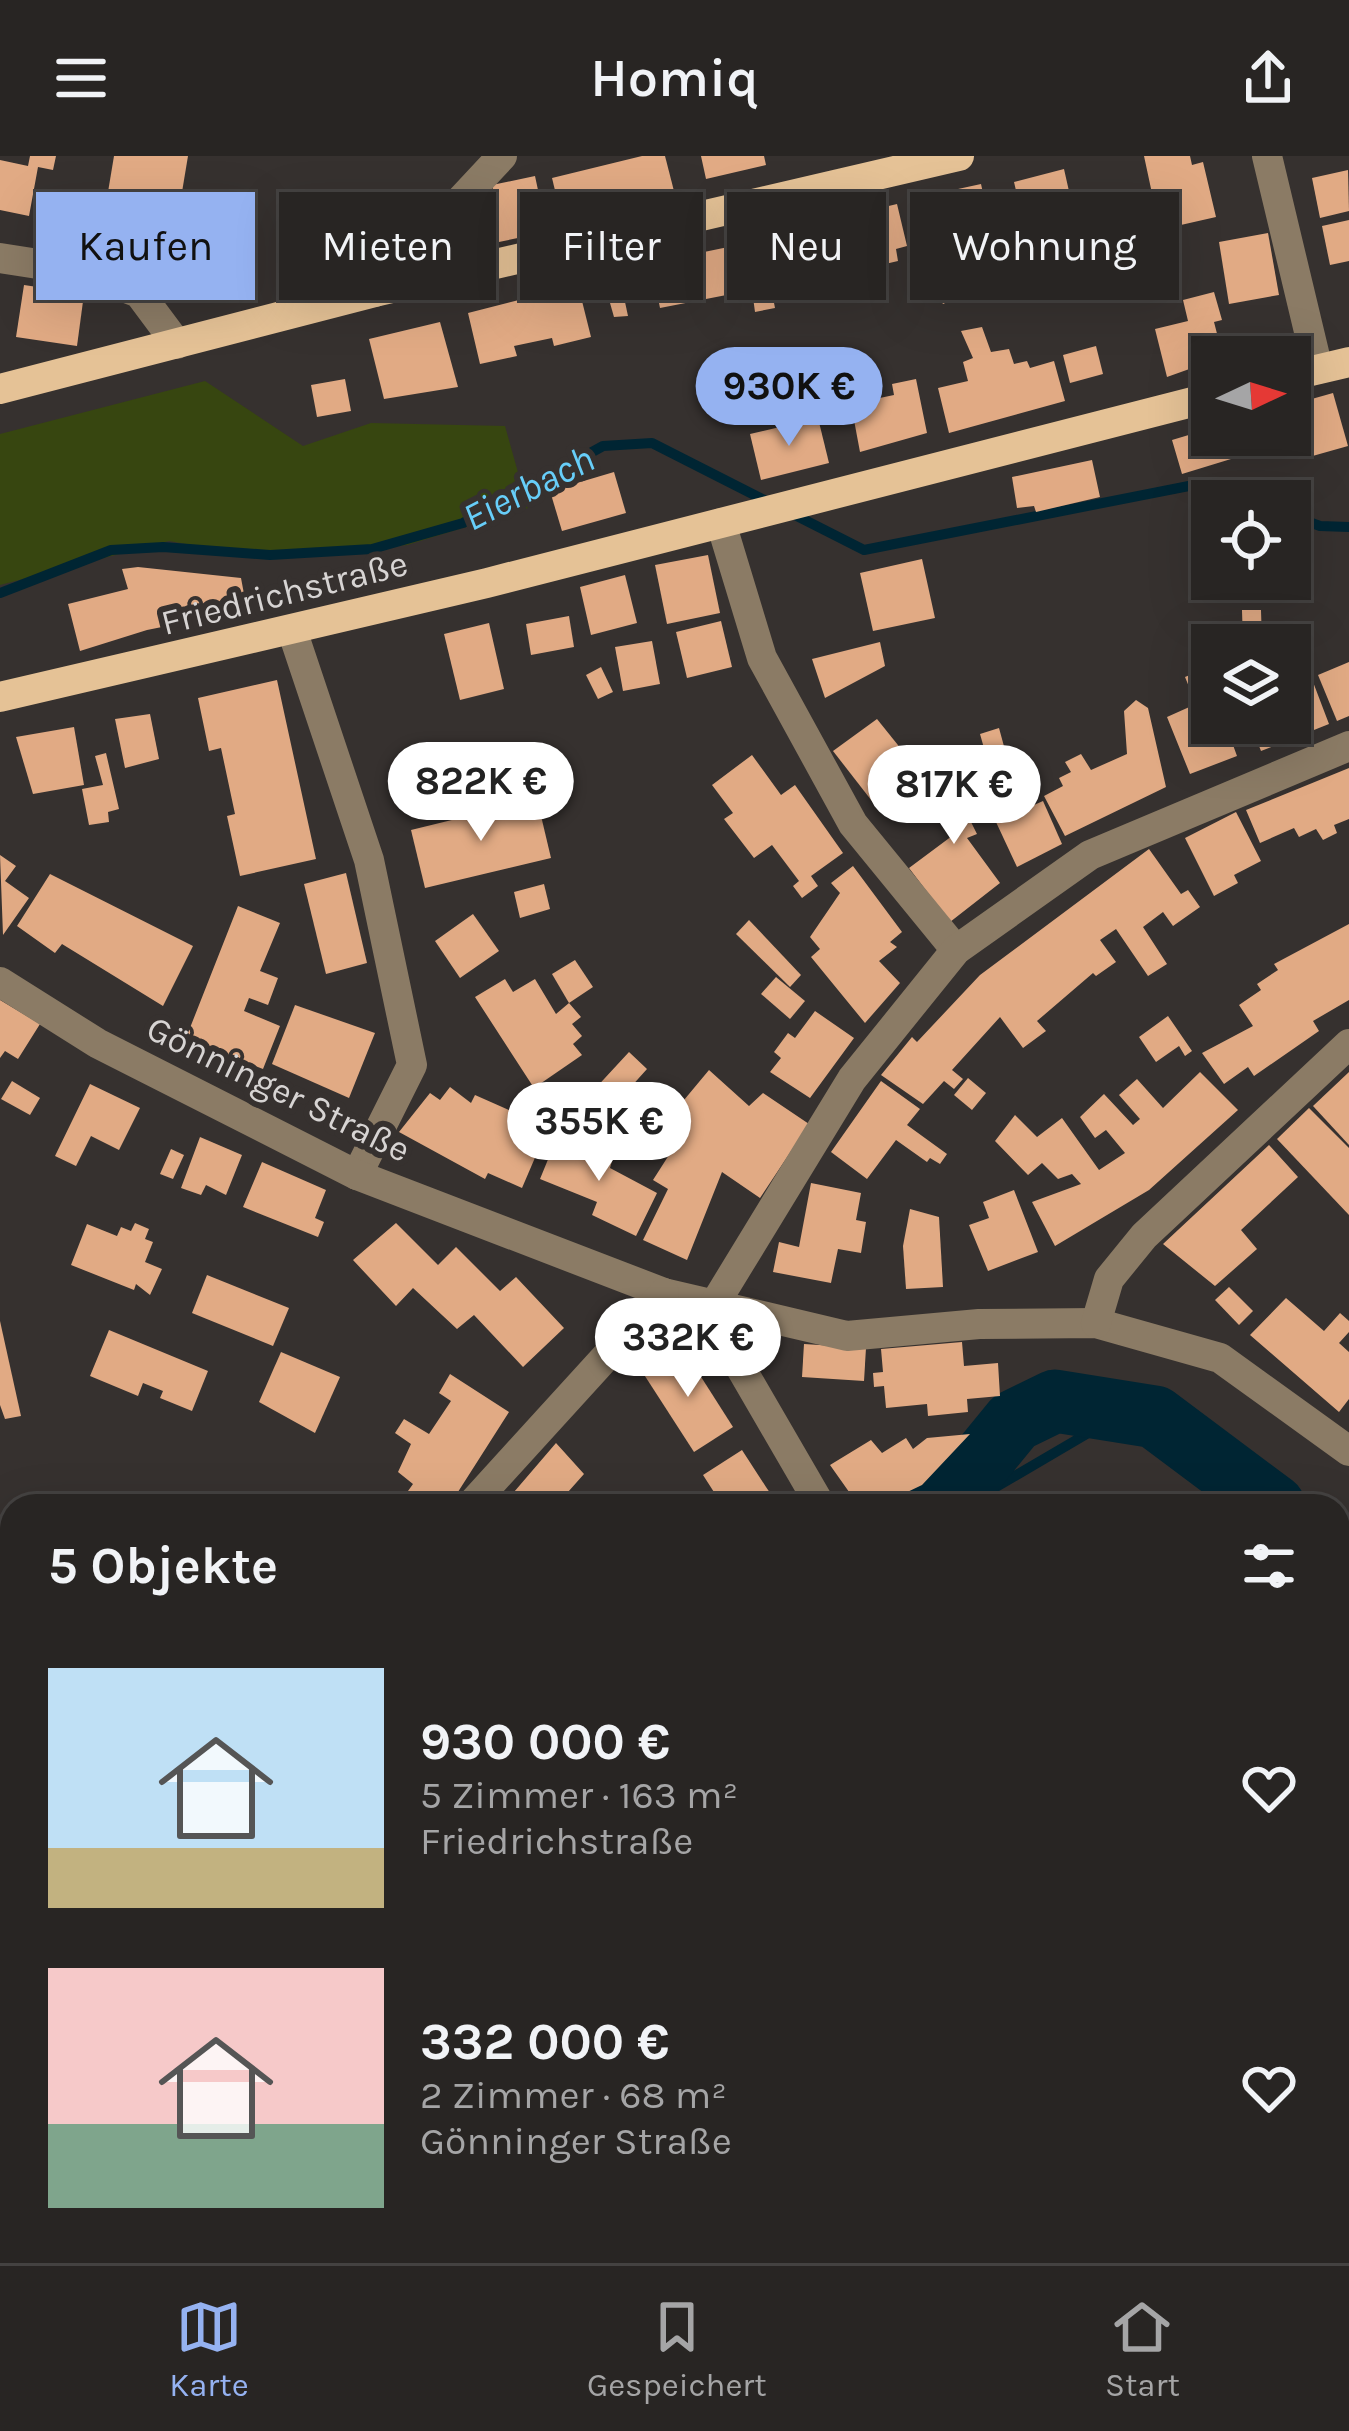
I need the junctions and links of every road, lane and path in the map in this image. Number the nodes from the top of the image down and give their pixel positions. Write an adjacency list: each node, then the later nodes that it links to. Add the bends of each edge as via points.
1 (502, 156): 4 (street)
2 (959, 156): 6 (main road)
3 (1267, 156): 8 (street)
4 (468, 192)
5 (0, 258): 9 (street, via 83,271 140,293)
6 (496, 264)
7 (344, 300): 9 (main road)
8 (1298, 336)
9 (176, 344): 12 (main road)
10 (1349, 362): 11 (main road)
11 (1311, 371)
12 (0, 389)
13 (1191, 402): 14 (main road, Friedrichstraße)
14 (721, 523): 15 (main road, Friedrichstraße); 18 (street, via 762,658 854,824)
15 (292, 630): 16 (main road, Friedrichstraße); 21 (street, via 369,860 412,1065)
16 (0, 697)
17 (1349, 746): 18 (street, via 1090,855)
18 (956, 950): 23 (street, via 852,1079)
19 (0, 982): 21 (street, Gönninger Straße, via 98,1043)
20 (1349, 1044): 24 (street, via 1144,1236 1109,1280)
21 (356, 1174): 22 (street, Gönninger Straße)
22 (664, 1293): 23 (street, Gönninger Straße); 26 (street)
23 (714, 1305): 24 (street, Gönninger Straße, via 847,1336); 27 (street, via 731,1351)
24 (1096, 1323): 25 (street, Gönninger Straße, via 1220,1358)
25 (1349, 1451)
26 (481, 1494)
27 (814, 1494)

